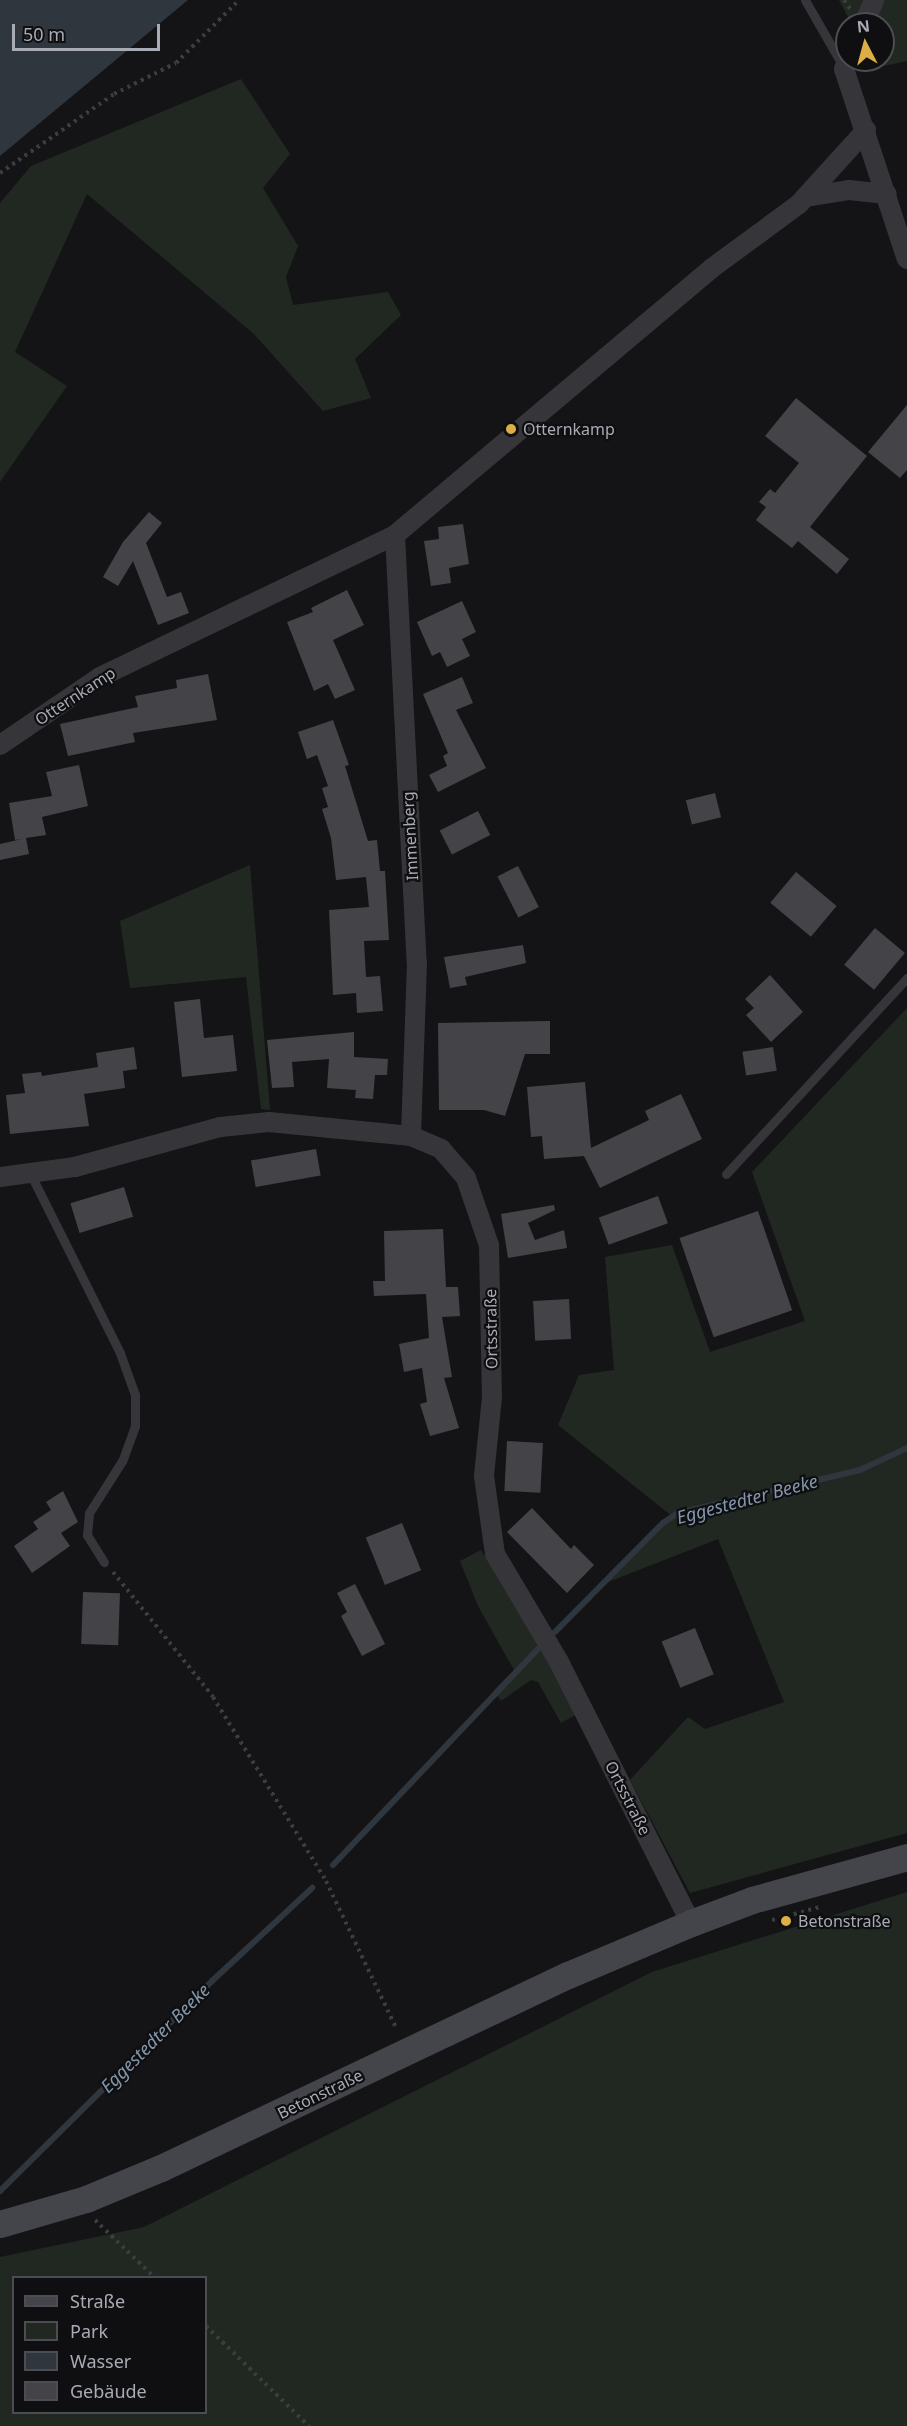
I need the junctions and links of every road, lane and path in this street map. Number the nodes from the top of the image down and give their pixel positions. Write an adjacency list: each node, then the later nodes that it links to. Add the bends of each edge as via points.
1 (239, 0): 6 (path, via 176,63 114,94)
2 (805, 0): 3 (lane)
3 (835, 47)
4 (848, 72): 5 (street)
5 (866, 130): 7 (street); 8 (street, Otternkamp)
6 (0, 173)
7 (887, 194): 8 (street, via 849,190); 9 (street)
8 (803, 200): 11 (street, Otternkamp, via 712,268)
9 (903, 228): 10 (street)
10 (907, 259)
11 (395, 536): 12 (street, Otternkamp, via 100,677); 14 (street, Immenberg, via 417,963)
12 (0, 745)
13 (907, 978): 15 (lane)
14 (411, 1136): 16 (street, Ortsstraße, via 269,1122 220,1127 75,1167); 20 (street, Ortsstraße, via 441,1149 466,1178 489,1245 492,1397 484,1476 495,1554 559,1662)
15 (726, 1174)
16 (31, 1175): 17 (street, Ortsstraße); 18 (lane, via 120,1353 135,1395 135,1426 122,1461 89,1513 87,1535)
17 (0, 1177)
18 (104, 1562): 21 (path, via 213,1697 326,1881)
19 (907, 1857): 20 (main road, Betonstraße, via 752,1900)
20 (691, 1923): 23 (main road, Betonstraße, via 568,1975 161,2168 86,2199)
21 (396, 2028)
22 (92, 2216): 24 (path)
23 (0, 2224)
24 (154, 2276)
25 (207, 2327): 26 (path)
26 (309, 2426)

